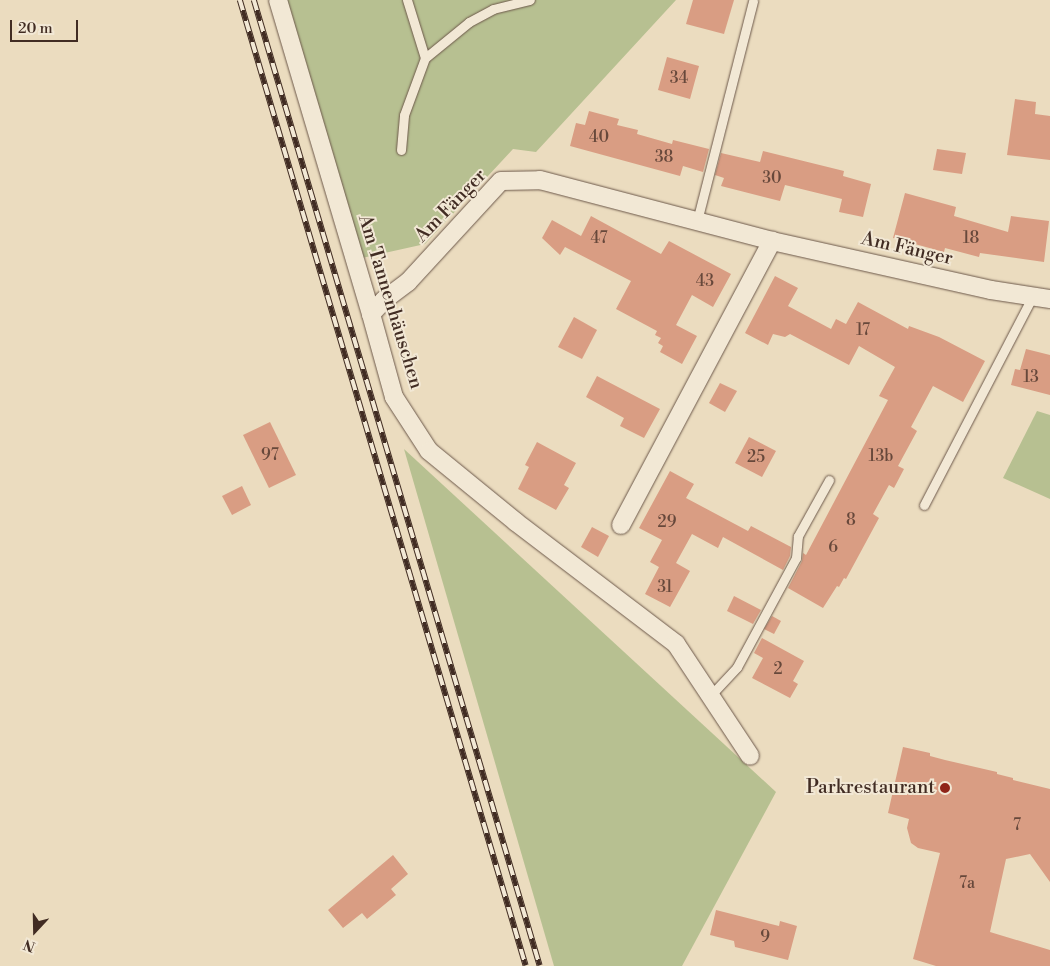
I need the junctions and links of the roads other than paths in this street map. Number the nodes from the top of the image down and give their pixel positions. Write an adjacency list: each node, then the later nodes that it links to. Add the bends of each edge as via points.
1 (278, 0): 10 (street, Am Tannenhäuschen)
2 (407, 0): 5 (lane)
3 (530, 0): 5 (lane, via 492,9 469,22)
4 (753, 1): 7 (lane)
5 (424, 58): 6 (lane, via 404,115)
6 (401, 150)
7 (696, 221): 8 (street, Am Fänger); 10 (street, Am Fänger, via 540,180 501,181 408,282)
8 (772, 241): 9 (street, Am Fänger, via 991,290); 13 (street)
9 (1041, 297): 12 (lane, Am Fänger)
10 (371, 314): 14 (street, Am Tannenhäuschen, via 394,397 429,451 676,644)
11 (829, 480): 14 (lane, via 798,536 796,558 737,667)
12 (924, 506)
13 (622, 525)
14 (711, 695): 15 (street, Am Tannenhäuschen)
15 (750, 756)

